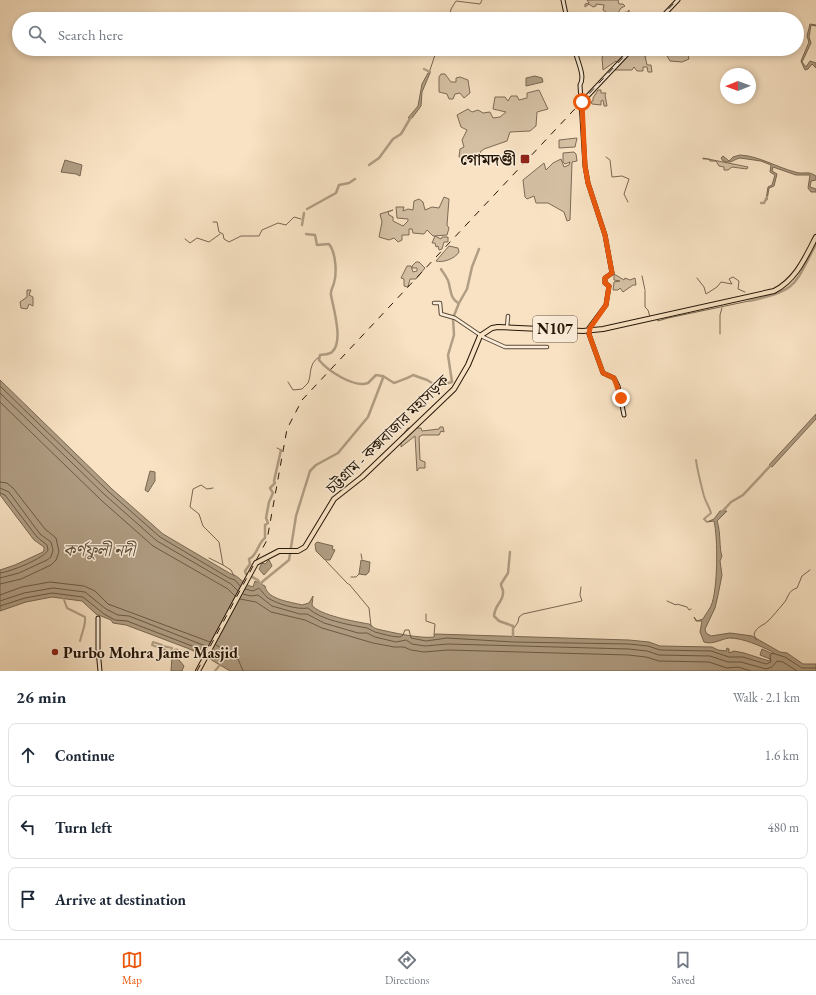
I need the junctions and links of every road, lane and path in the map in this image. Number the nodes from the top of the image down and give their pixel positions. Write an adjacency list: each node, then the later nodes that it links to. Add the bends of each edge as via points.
1 (563, 0): 3 (main road)
2 (678, 0): 4 (main road)
3 (566, 12)
4 (667, 12)
5 (577, 56): 7 (main road, via 582,82)
6 (626, 56): 7 (main road)
7 (582, 103): 12 (main road, via 588,183 605,235 612,273 605,278 605,283 609,286 606,305)
8 (816, 237): 12 (highway, N107, via 794,276 785,286 774,291 631,324)
9 (434, 303): 13 (street, via 440,303 441,314 455,318)
10 (508, 316): 11 (street)
11 (507, 327): 12 (highway, N107); 13 (highway, N107, via 492,328)
12 (589, 330): 15 (main road, via 590,340 603,373 614,378 618,386)
13 (481, 335): 14 (street, via 505,347); 18 (highway, চট্টগ্রাম - কক্সবাজার মহাসড়ক, via 454,389 362,477 332,501 306,546 301,550 277,551 257,562)
14 (547, 347)
15 (624, 415)
16 (98, 618): 17 (main road)
17 (100, 671)
18 (198, 671)

